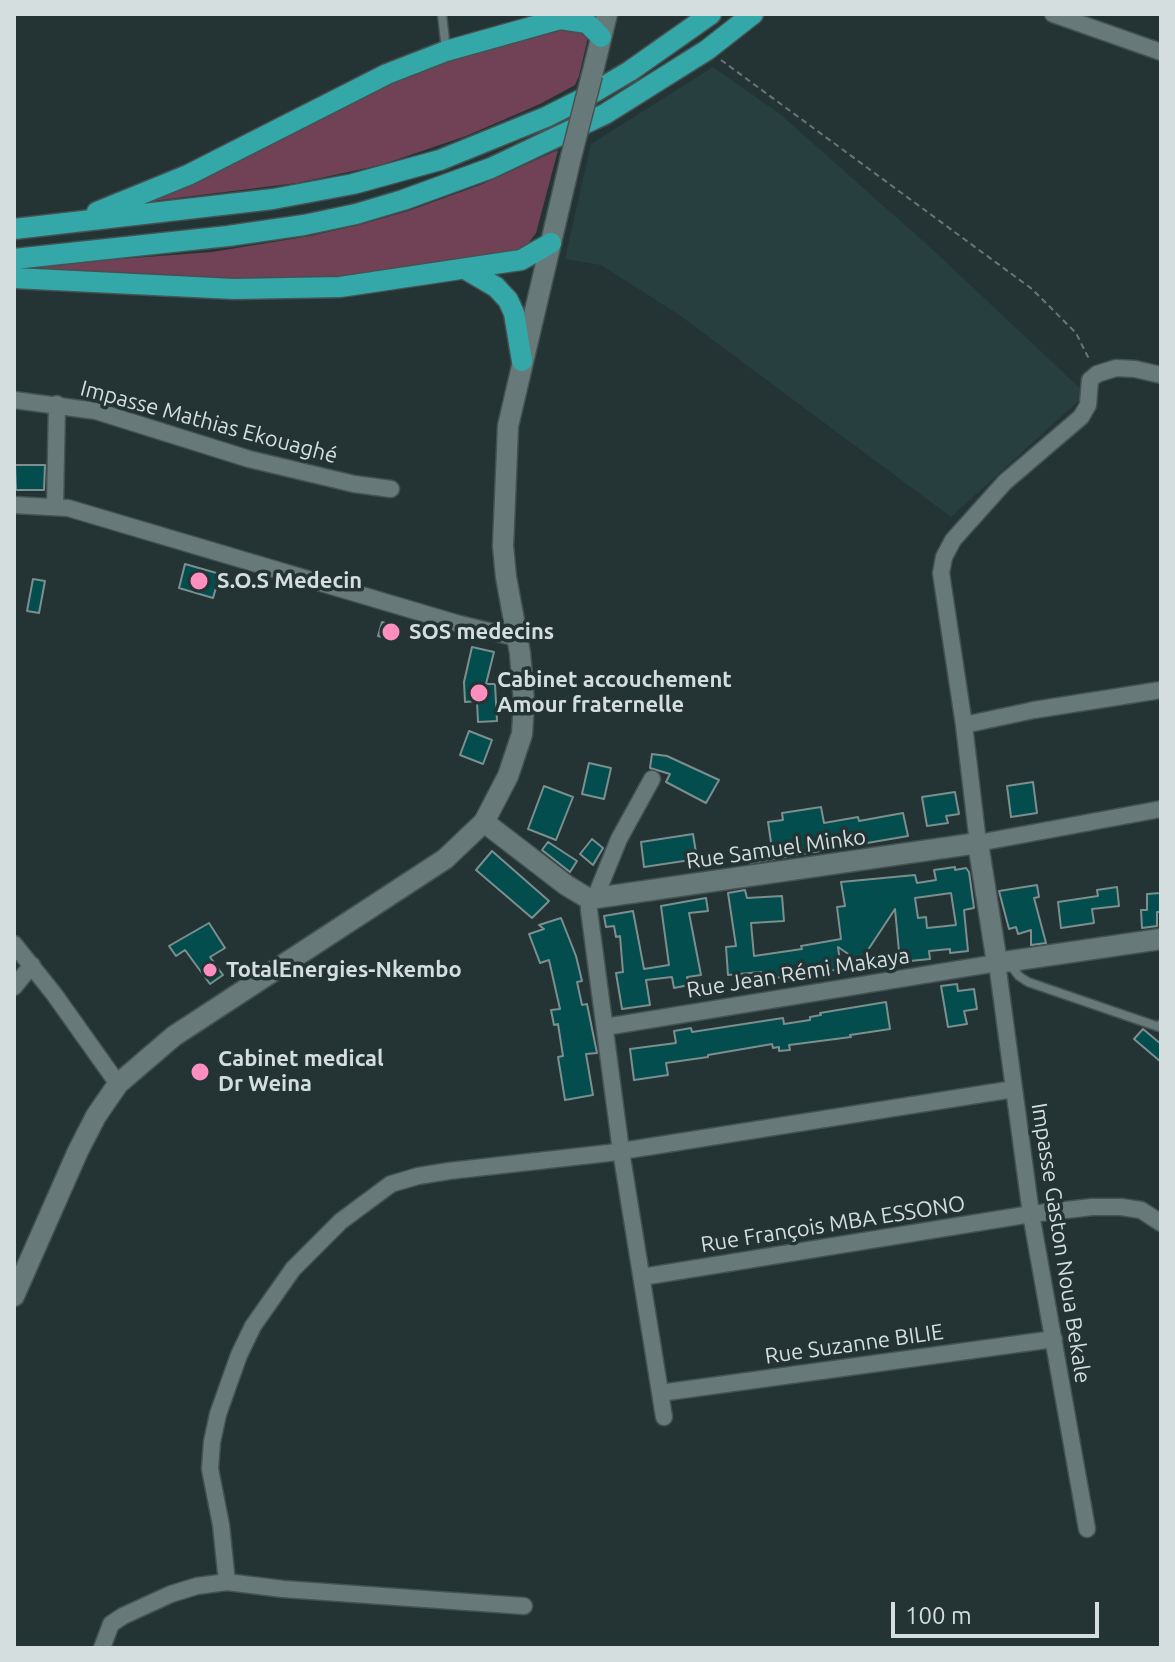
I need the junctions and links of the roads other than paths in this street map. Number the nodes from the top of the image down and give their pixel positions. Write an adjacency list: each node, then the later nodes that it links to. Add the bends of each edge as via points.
1 (442, 14): 8 (lane)
2 (607, 14): 7 (main road)
3 (711, 14): 10 (main road, via 586,97 440,160 287,196)
4 (753, 14): 13 (main road, via 707,50 605,114 445,185 304,225)
5 (1053, 14): 9 (street)
6 (564, 16): 7 (main road, via 587,23); 8 (main road)
7 (601, 37): 12 (main road, bridge)
8 (446, 51): 10 (main road, via 387,74 177,181)
9 (1161, 52)
10 (70, 223): 11 (main road)
11 (14, 229)
12 (551, 243): 14 (main road, via 521,260); 16 (main road)
13 (14, 259)
14 (467, 270): 15 (main road, via 340,287 275,289); 16 (main road, via 508,300)
15 (14, 278)
16 (522, 361): 23 (main road, via 508,426 503,511 506,577)
17 (1161, 375): 25 (street, via 1116,368 1097,374 1090,380 1081,417 1005,482 953,540 941,573)
18 (14, 400): 19 (street, Impasse Mathias Ekouaghé)
19 (57, 404): 20 (street, Impasse Mathias Ekouaghé, via 117,416 279,466); 22 (street)
20 (391, 489)
21 (14, 505): 22 (street)
22 (55, 505): 23 (street)
23 (517, 638): 28 (main road, via 522,734)
24 (1161, 690): 25 (street)
25 (964, 725): 29 (street)
26 (652, 779): 30 (street)
27 (1161, 809): 29 (street)
28 (484, 822): 30 (main road, via 566,885); 38 (main road, via 445,859 174,1036)
29 (978, 843): 30 (main road, Rue Samuel Minko); 33 (main road)
30 (592, 898): 36 (street, via 589,910)
31 (1161, 939): 33 (main road)
32 (14, 944): 34 (street)
33 (1002, 962): 36 (street, Rue Jean Rémi Makaya); 37 (lane, via 1028,982); 39 (street, Impasse Gaston Noua Bekale)
34 (32, 965): 35 (street); 38 (street)
35 (14, 987)
36 (605, 1027): 40 (street)
37 (1160, 1027)
38 (118, 1084): 44 (main road, via 78,1151)
39 (1014, 1089): 40 (street); 41 (street, Impasse Gaston Noua Bekale)
40 (621, 1151): 43 (street); 49 (street, via 449,1171 391,1184 341,1221 293,1269 239,1355 212,1442 210,1469)
41 (1031, 1214): 42 (street, Rue François MBA ESSONO, via 1121,1207 1141,1210); 43 (street, Rue François MBA ESSONO); 45 (street, Impasse Gaston Noua Bekale)
42 (1161, 1223)
43 (642, 1277): 46 (street)
44 (14, 1296)
45 (1054, 1339): 46 (street, Rue Suzanne BILIE); 48 (street, Impasse Gaston Noua Bekale)
46 (660, 1393): 47 (street)
47 (664, 1417)
48 (1087, 1529)
49 (227, 1582): 50 (street); 51 (street, via 171,1594 123,1616 111,1624)
50 (524, 1606)
51 (102, 1648)

